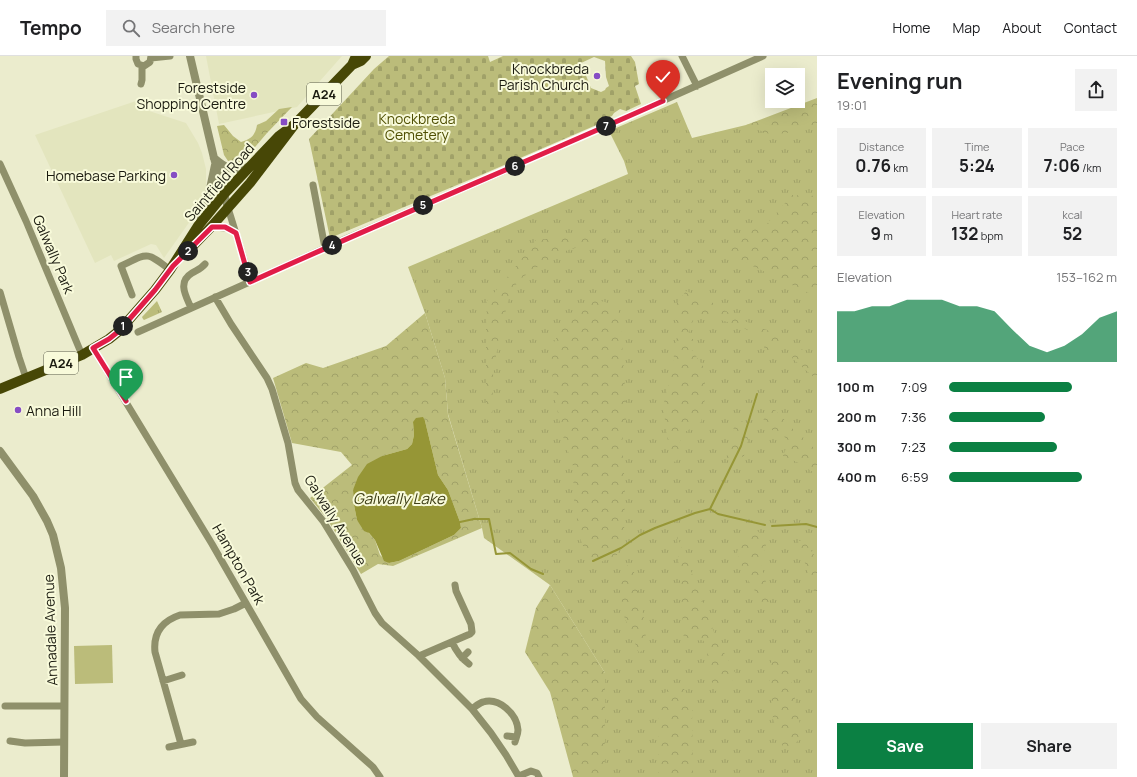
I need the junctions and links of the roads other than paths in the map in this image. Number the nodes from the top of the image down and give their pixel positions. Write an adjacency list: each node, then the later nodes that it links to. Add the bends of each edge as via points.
1 (136, 56): 9 (street, via 137,62)
2 (170, 56): 7 (street)
3 (190, 56): 14 (street)
4 (366, 56): 8 (main road, Saintfield Road / A24, via 361,61)
5 (682, 56): 11 (street)
6 (763, 56): 11 (street)
7 (151, 57): 9 (street, via 149,64)
8 (354, 60): 12 (main road, Saintfield Road / A24)
9 (142, 66): 10 (street)
10 (141, 84)
11 (697, 86): 24 (street)
12 (295, 124): 13 (main road, Saintfield Road / A24); 16 (main road, Saintfield Road / A24)
13 (270, 156): 18 (main road, via 234,191); 19 (main road, Saintfield Road / A24)
14 (214, 161): 16 (street, via 229,168 241,170); 18 (street); 20 (street, via 208,198)
15 (0, 164): 35 (street, Galwally Park)
16 (248, 167): 18 (main road, Saintfield Road / A24)
17 (313, 185): 24 (street)
18 (224, 194): 19 (street); 20 (main road, Saintfield Road / A24)
19 (228, 208): 21 (main road, Saintfield Road / A24); 22 (street); 23 (main road, via 217,212)
20 (198, 226): 23 (main road, Saintfield Road / A24)
21 (212, 227): 22 (street, via 225,227); 26 (main road, Saintfield Road / A24)
22 (236, 233): 27 (street)
23 (186, 244): 26 (main road, Saintfield Road / A24)
24 (325, 248): 27 (street)
25 (205, 264): 32 (street, via 188,276 184,283 184,292)
26 (172, 268): 29 (street, via 147,256 121,266); 34 (main road, Saintfield Road / A24, via 119,331)
27 (250, 282): 30 (street)
28 (0, 292): 31 (street)
29 (132, 294)
30 (215, 298): 32 (street); 43 (street, Galwally Avenue, via 272,389 288,443 298,490 323,520 382,623)
31 (2, 305): 36 (street)
32 (192, 308): 33 (street)
33 (138, 332)
34 (93, 348): 35 (main road, A24); 40 (street, Hampton Park)
35 (82, 354): 36 (main road, A24)
36 (26, 378): 37 (main road, A24)
37 (0, 389)
38 (0, 451): 49 (street, Annadale Avenue, via 33,496 47,521 58,552 65,608)
39 (455, 585): 41 (street, via 472,632)
40 (246, 603): 47 (street, via 219,614 175,616 164,625 154,644); 58 (street, Hampton Park, via 301,699 317,717 373,767)
41 (452, 642): 43 (street); 44 (street)
42 (468, 652): 44 (street)
43 (418, 656): 50 (street, Galwally Avenue)
44 (462, 658): 45 (street)
45 (469, 664)
46 (182, 675): 47 (street)
47 (163, 681): 55 (street)
48 (5, 706): 49 (street)
49 (64, 706): 53 (street, Annadale Avenue)
50 (472, 709): 51 (street, via 486,701 506,708 518,729 516,740); 59 (street, Galwally Avenue, via 492,733)
51 (506, 736)
52 (10, 741): 53 (street)
53 (64, 742): 57 (street, Annadale Avenue)
54 (193, 742): 55 (street)
55 (181, 744): 56 (street)
56 (169, 747)
57 (64, 777)
58 (380, 777)
59 (519, 777): 60 (street, via 532,771)
60 (539, 777)

